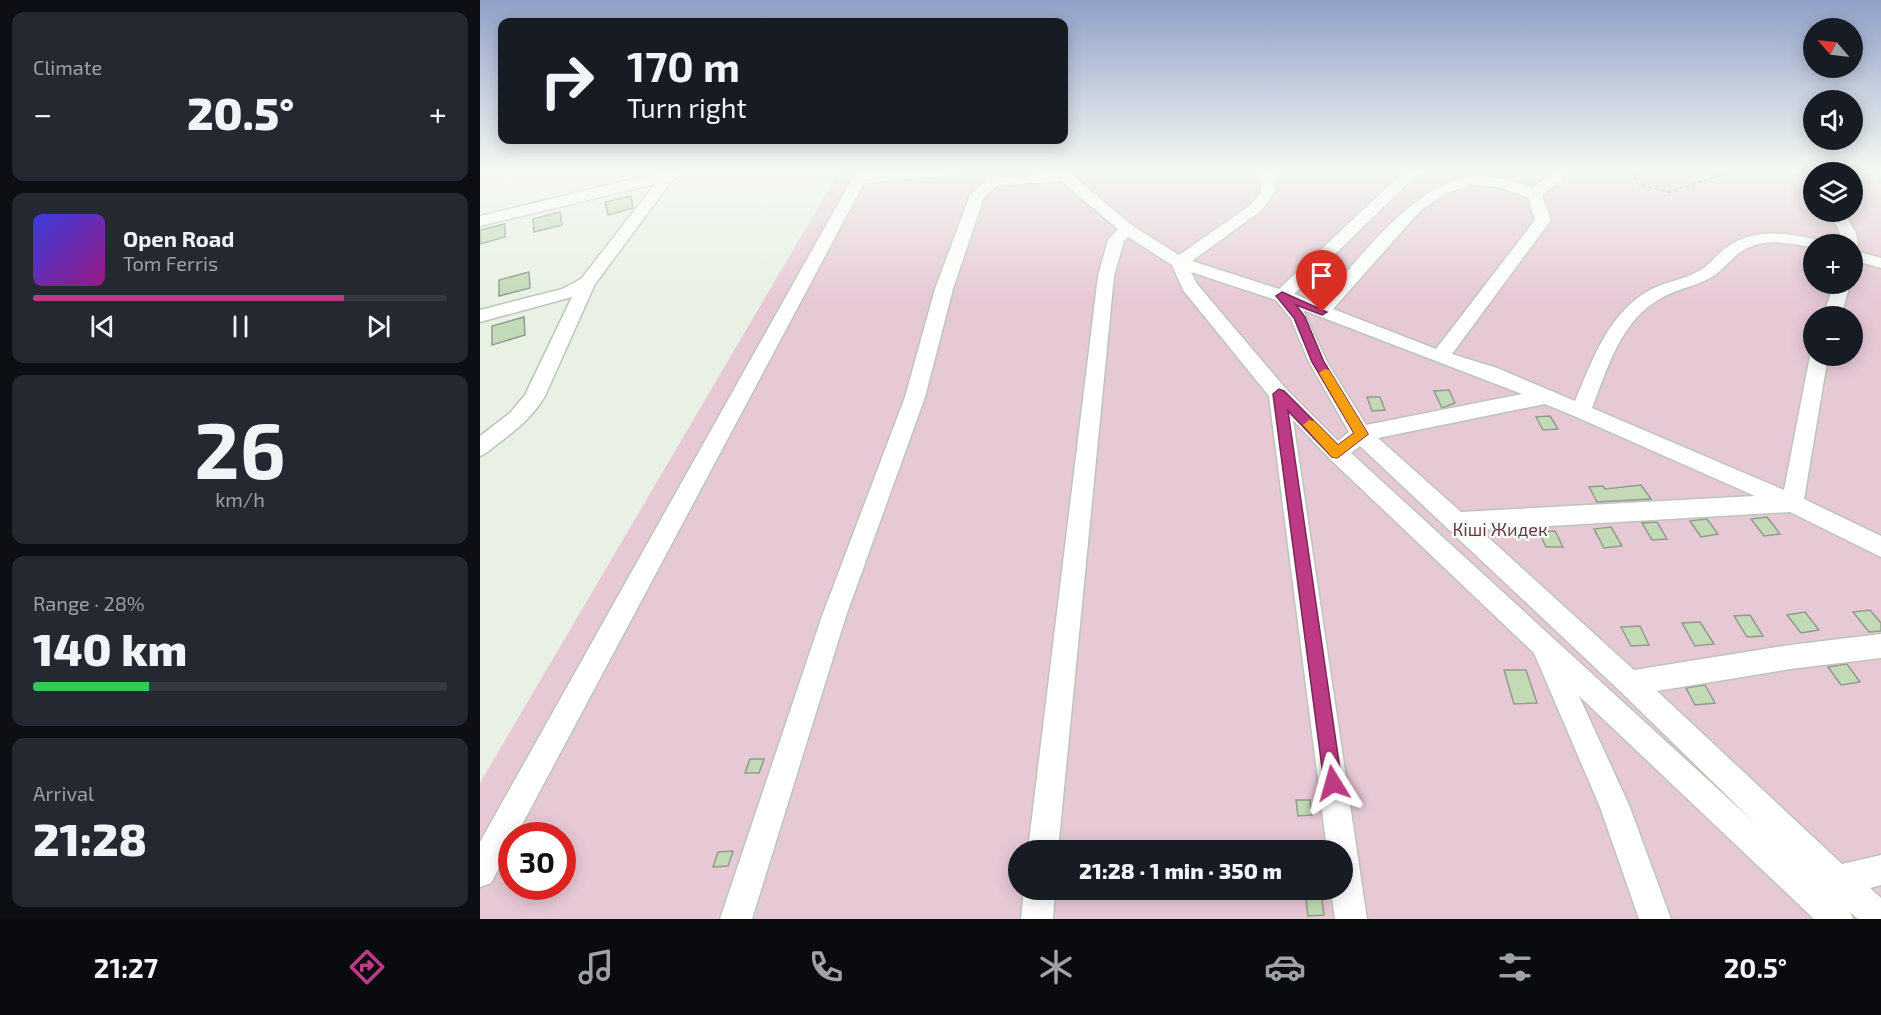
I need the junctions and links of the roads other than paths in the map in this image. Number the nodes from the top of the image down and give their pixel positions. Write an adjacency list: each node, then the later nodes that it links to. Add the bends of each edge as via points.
1 (513, 213): 10 (street)
2 (644, 213): 16 (street)
3 (840, 213): 37 (street)
4 (970, 213): 42 (street, via 944,289 915,397 834,616)
5 (1108, 213): 11 (street)
6 (1249, 213): 14 (street)
7 (1369, 213): 17 (street)
8 (1411, 213): 18 (street)
9 (1541, 213): 20 (street, via 1543,220)
10 (480, 221)
11 (1127, 229): 14 (street); 34 (street, via 1116,240 1106,276)
12 (1803, 241): 24 (street, via 1762,237 1733,249 1712,271 1649,297 1632,312 1609,345)
13 (1863, 258): 15 (street)
14 (1179, 262): 17 (street); 22 (street, via 1189,286)
15 (1881, 263)
16 (587, 283): 19 (street, via 568,292); 26 (street, via 536,396 525,412)
17 (1282, 296): 18 (street); 25 (street, via 1299,317 1318,362)
18 (1322, 312): 20 (street)
19 (480, 316)
20 (1440, 357): 23 (street)
21 (1817, 366): 28 (street)
22 (1279, 394): 27 (street); 35 (street)
23 (1546, 397): 24 (street); 25 (street)
24 (1581, 411): 28 (street)
25 (1361, 434): 27 (street); 29 (street)
26 (483, 442)
27 (1337, 453): 31 (street)
28 (1792, 503): 29 (street); 30 (street)
29 (1454, 522): 33 (street)
30 (1881, 547)
31 (1543, 645): 45 (street, via 1614,805); 46 (street)
32 (1881, 646): 33 (street)
33 (1630, 683): 38 (street)
34 (1044, 840)
35 (1340, 840)
36 (1881, 870): 38 (street)
37 (480, 872)
38 (1837, 881): 41 (street)
39 (1039, 900): 43 (street)
40 (1348, 900): 44 (street)
41 (1881, 918)
42 (736, 919)
43 (1037, 919)
44 (1351, 919)
45 (1655, 919)
46 (1837, 919)

